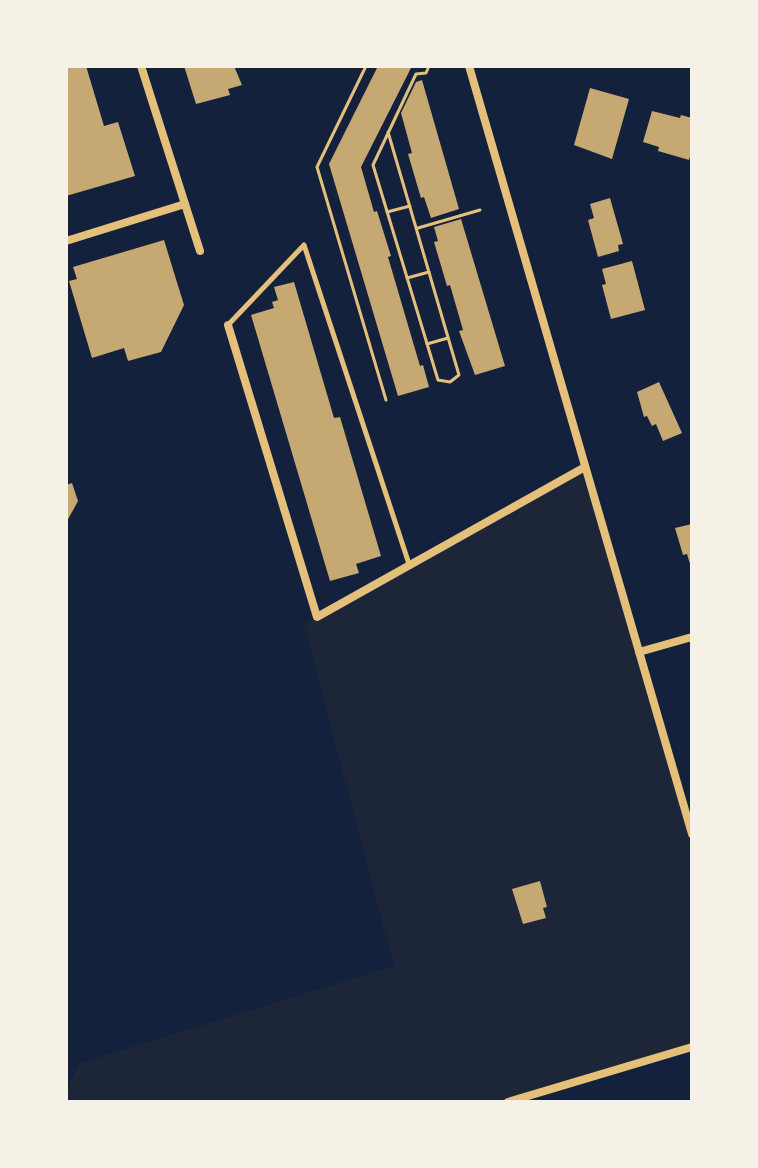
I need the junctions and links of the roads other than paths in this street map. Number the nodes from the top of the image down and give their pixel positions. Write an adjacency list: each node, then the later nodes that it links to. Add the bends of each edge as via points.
1 (141, 66): 3 (street)
2 (469, 66): 7 (street)
3 (185, 204): 4 (street); 5 (street)
4 (66, 241)
5 (200, 251)
6 (228, 325): 8 (street, via 317,617); 8 (lane, via 304,245)
7 (585, 467): 8 (street); 10 (street)
8 (409, 565)
9 (692, 637): 10 (street)
10 (639, 652): 11 (street)
11 (692, 834)
12 (692, 1047): 13 (street)
13 (508, 1102)

